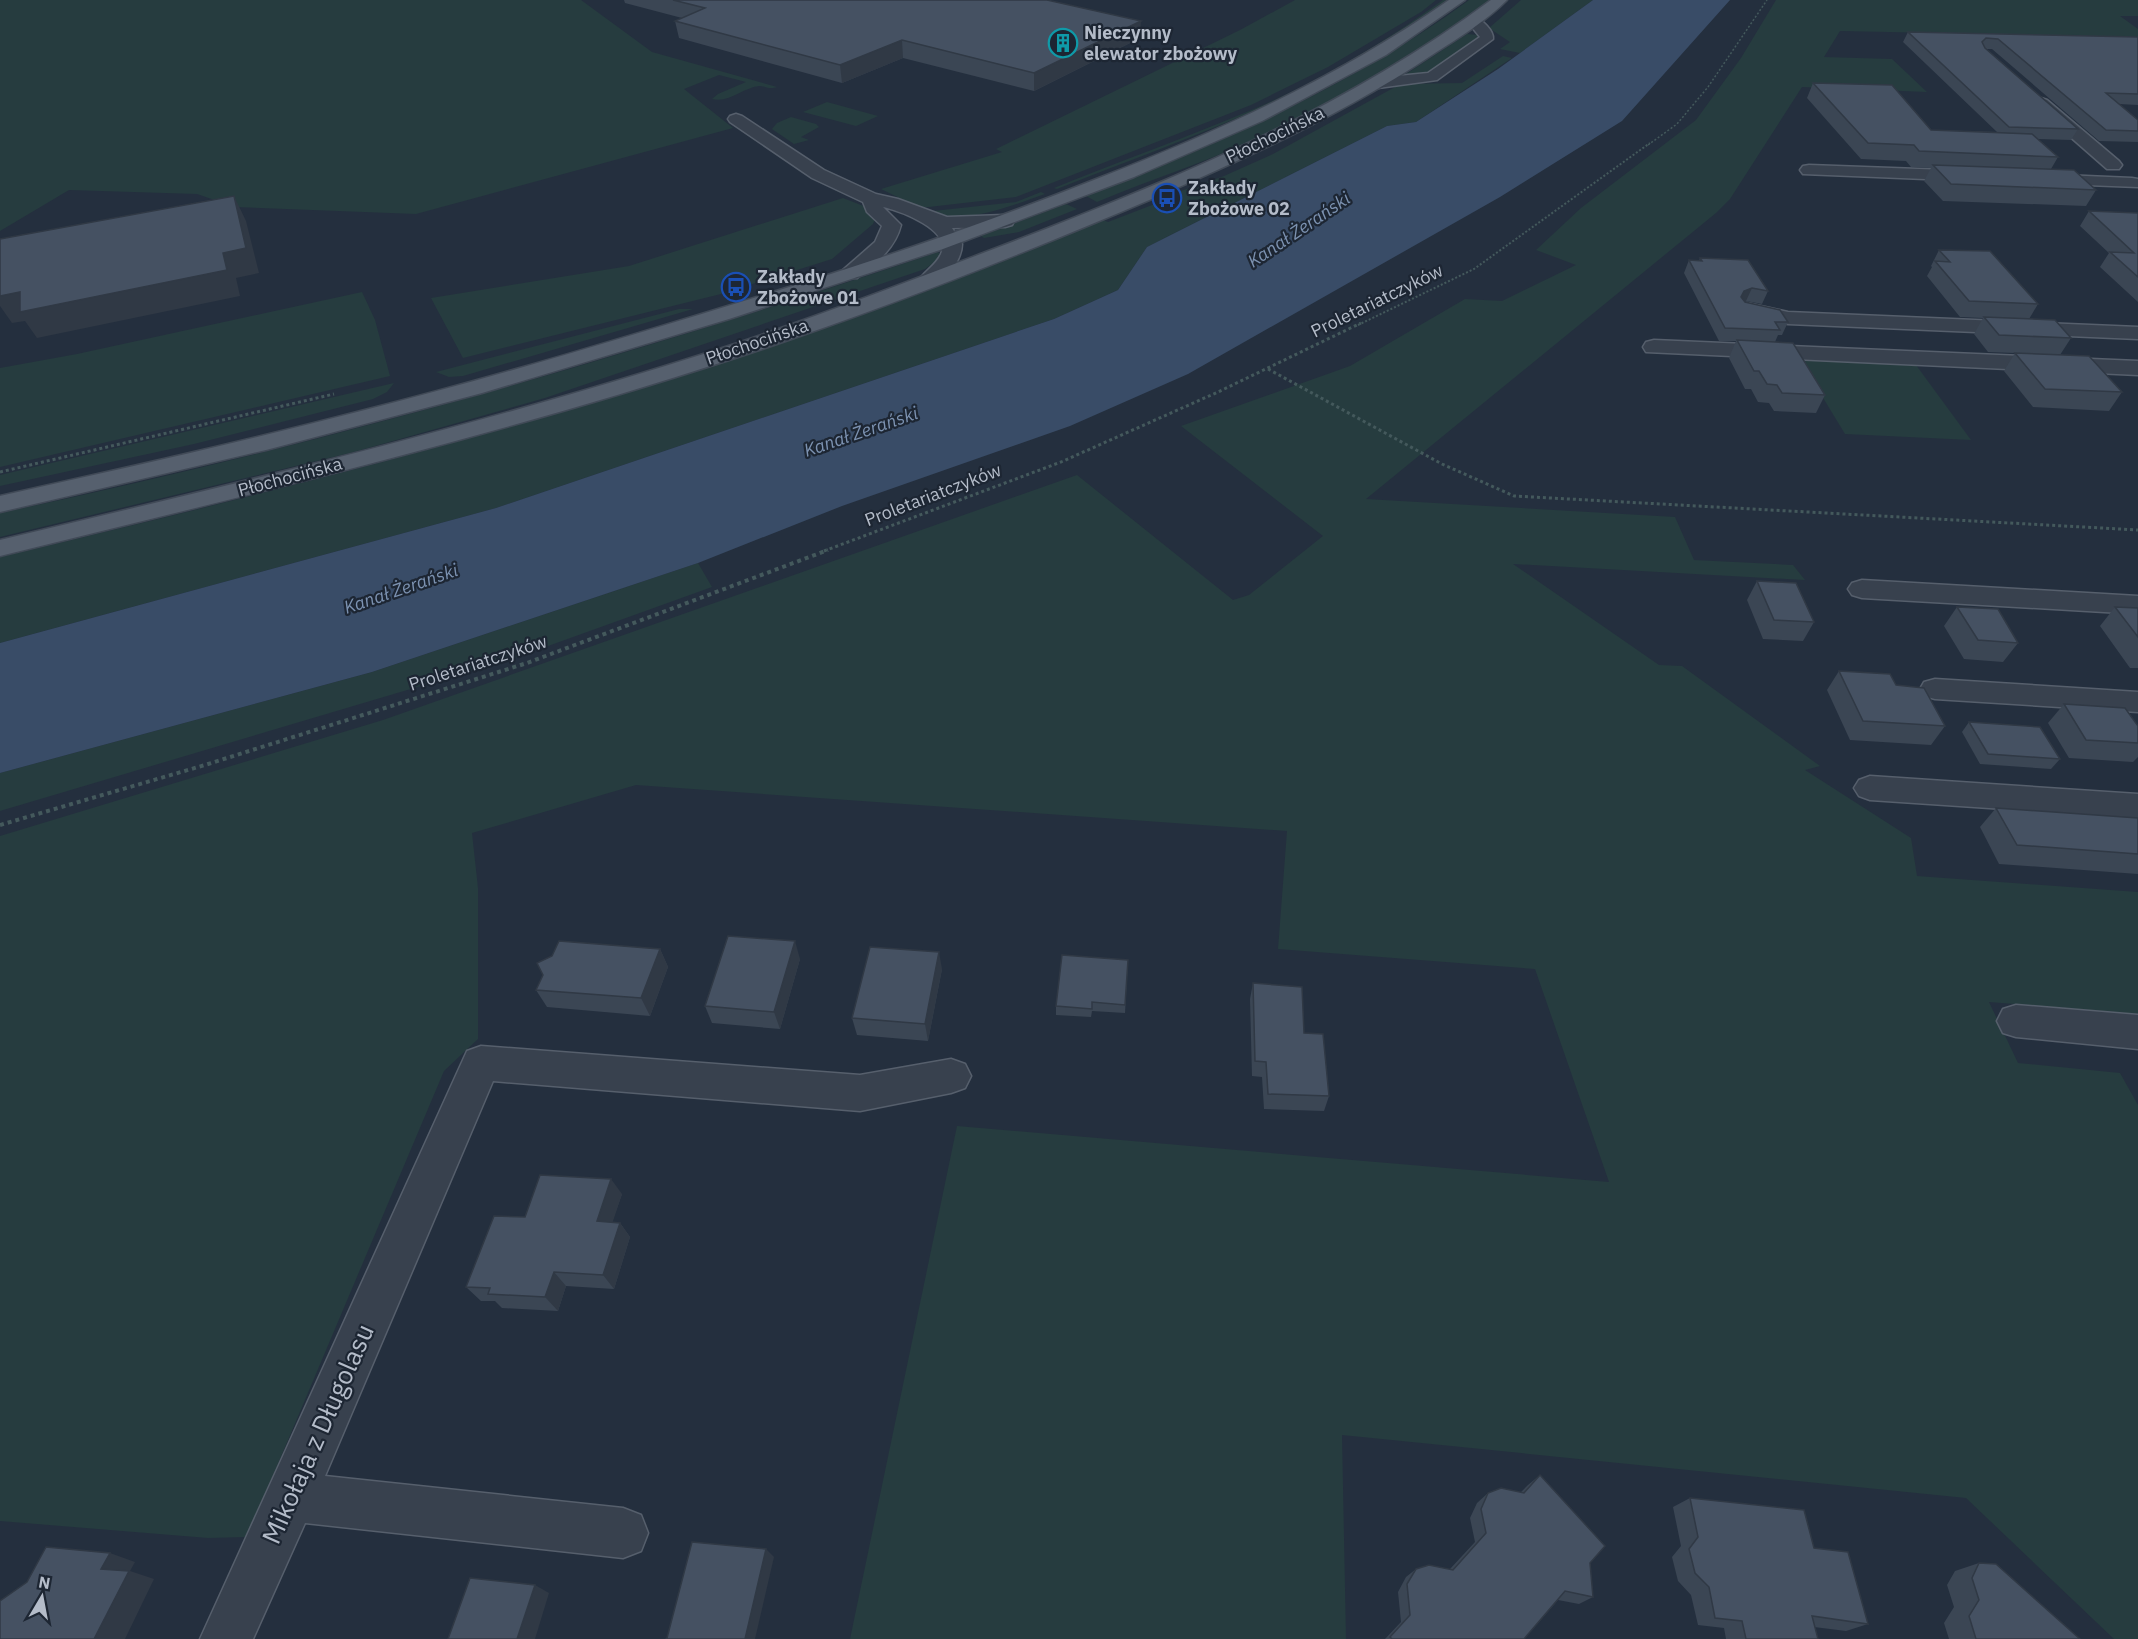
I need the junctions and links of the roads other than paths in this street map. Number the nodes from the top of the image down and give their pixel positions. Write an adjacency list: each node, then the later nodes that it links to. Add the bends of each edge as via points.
1 (1458, 0): 13 (main road, Płochocińska, via 1390,46 1266,114 1174,155)
2 (1500, 0): 3 (main road, Płochocińska)
3 (1474, 21): 4 (main road, Płochocińska); 4 (street, via 1486,39 1432,77)
4 (1378, 83): 16 (main road, Płochocińska, via 1261,144)
5 (2026, 90): 10 (street, via 2113,165)
6 (736, 119): 11 (street, via 818,174)
7 (1809, 170): 8 (street)
8 (1988, 177)
9 (2024, 178): 10 (street)
10 (2136, 179)
11 (871, 199): 12 (street, via 892,203); 14 (street, via 874,208)
12 (932, 220): 13 (street, via 967,224); 15 (street, via 947,231)
13 (1005, 221): 15 (main road, Płochocińska)
14 (903, 228): 15 (street); 17 (street, via 892,225 884,244)
15 (952, 241): 16 (street); 17 (main road, Płochocińska); 18 (street, via 951,258)
16 (1033, 241): 18 (main road, Płochocińska)
17 (850, 274): 23 (main road, Płochocińska, via 607,351 423,403)
18 (929, 280): 24 (main road, Płochocińska, via 713,357 447,435 226,494)
19 (1746, 309): 20 (street, via 1788,318)
20 (2138, 333)
21 (1654, 347): 22 (street)
22 (2138, 368)
23 (0, 504)
24 (0, 548)
25 (1862, 589): 26 (street)
26 (2138, 605)
27 (1935, 689): 28 (street)
28 (2138, 702)
29 (1870, 788): 30 (street)
30 (2138, 806)
31 (2016, 1021): 32 (street)
32 (2138, 1032)
33 (951, 1076): 34 (street, Mikołaja z Długolasu, via 860,1093 481,1063)
34 (291, 1497): 35 (street); 36 (street, Mikołaja z Długolasu)
35 (623, 1533)
36 (226, 1639)

